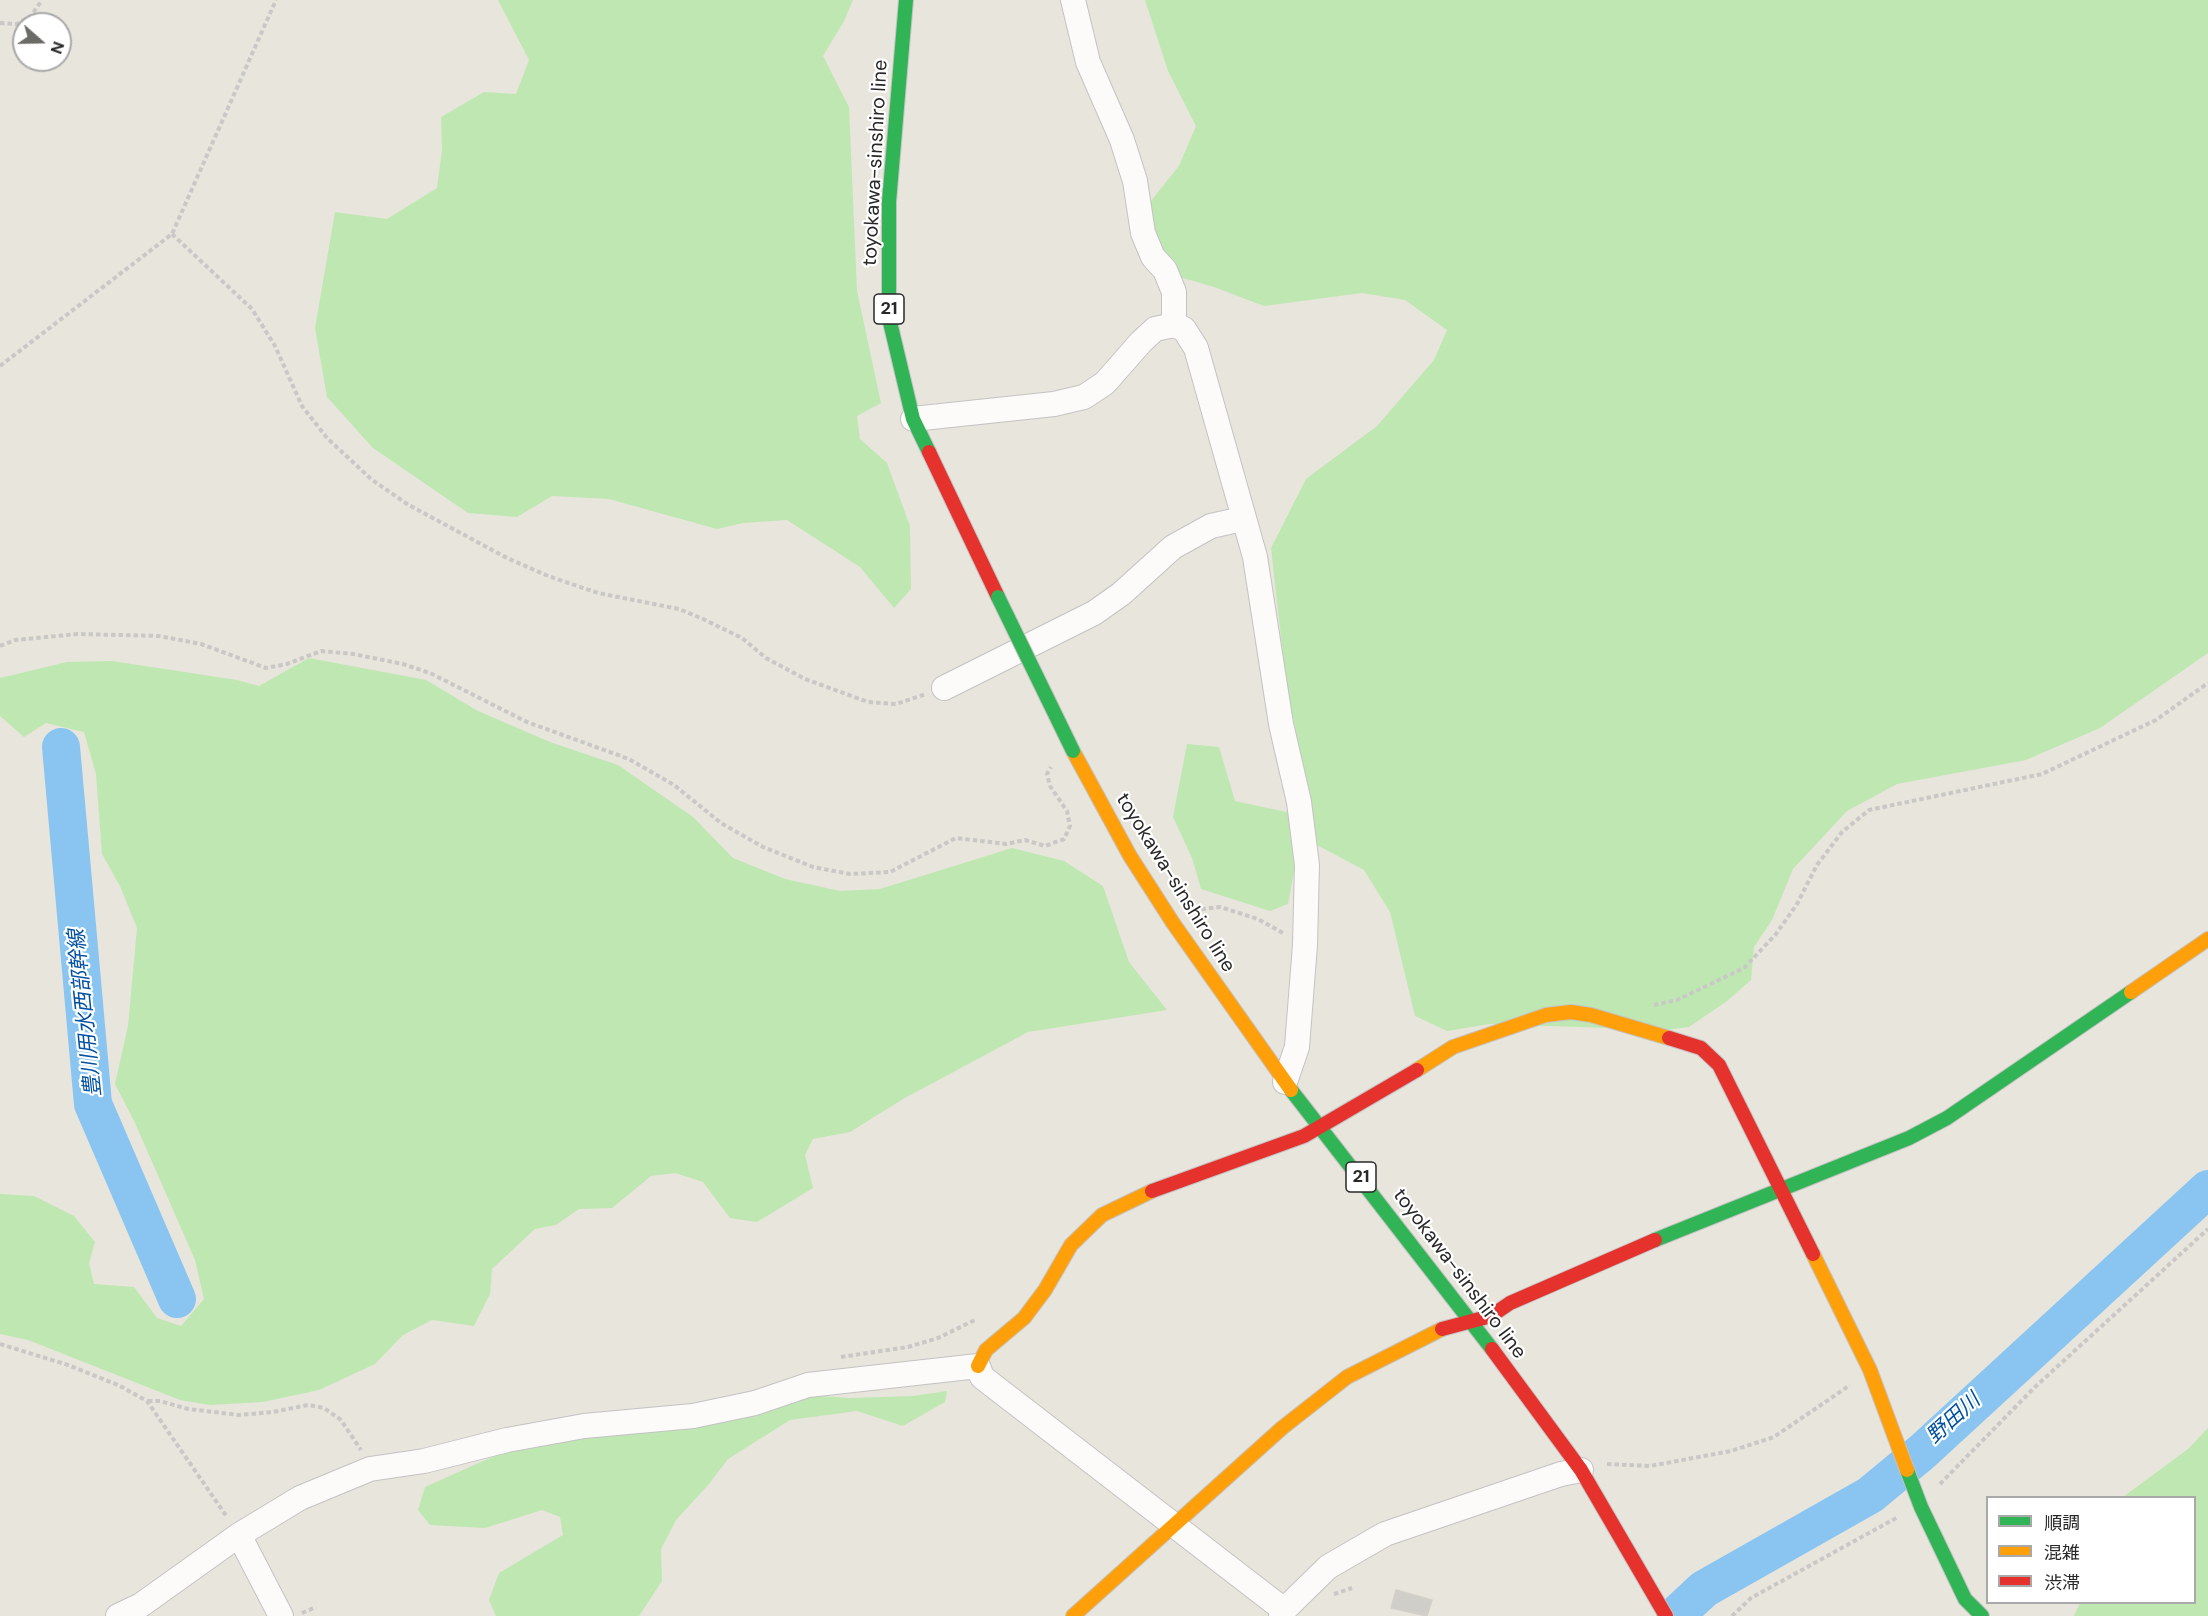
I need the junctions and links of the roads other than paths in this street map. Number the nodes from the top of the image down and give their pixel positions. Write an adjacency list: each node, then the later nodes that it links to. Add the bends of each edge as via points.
1 (906, 0): 4 (street, toyokawa-sinshiro line / 21, via 889,202 889,318)
2 (1073, 0): 3 (street, via 1088,62 1135,181 1143,233 1174,292)
3 (1174, 325): 4 (street, via 1155,329 1105,383 1084,397 1054,404); 5 (street, via 1184,329 1196,348)
4 (913, 419): 8 (street, toyokawa-sinshiro line / 21, bridge, via 1073,751 1130,855)
5 (1242, 519): 6 (street, via 1210,526 1173,547 1094,613); 8 (street, via 1255,557 1307,865 1297,1047)
6 (944, 688)
7 (2208, 939): 10 (street, via 1947,1118 1909,1138)
8 (1285, 1082): 9 (street, toyokawa-sinshiro line / 21)
9 (1323, 1127): 10 (street, via 1453,1047 1546,1015 1571,1012 1701,1048 1719,1065 1732,1086); 11 (street, toyokawa-sinshiro line / 21); 12 (street, via 1146,1193 1102,1215 1071,1245 1046,1290 1024,1318 986,1350)
10 (1782, 1188): 11 (street, via 1587,1268 1510,1303 1491,1316); 21 (street, via 1870,1370 1919,1502 1965,1599)
11 (1471, 1320): 13 (street, toyokawa-sinshiro line / 21); 14 (street, via 1445,1328 1326,1391)
12 (978, 1366): 14 (street, via 982,1377); 15 (street, via 807,1386 755,1403 693,1416 584,1426 370,1469 300,1498)
13 (1581, 1470): 16 (street, via 1385,1534 1328,1568); 20 (street, toyokawa-sinshiro line / 21)
14 (1175, 1524): 16 (street); 19 (street)
15 (239, 1535): 17 (street, via 141,1605); 18 (street)
16 (1282, 1613)
17 (118, 1616)
18 (281, 1616)
19 (1073, 1616)
20 (1666, 1616)
21 (1982, 1616)

